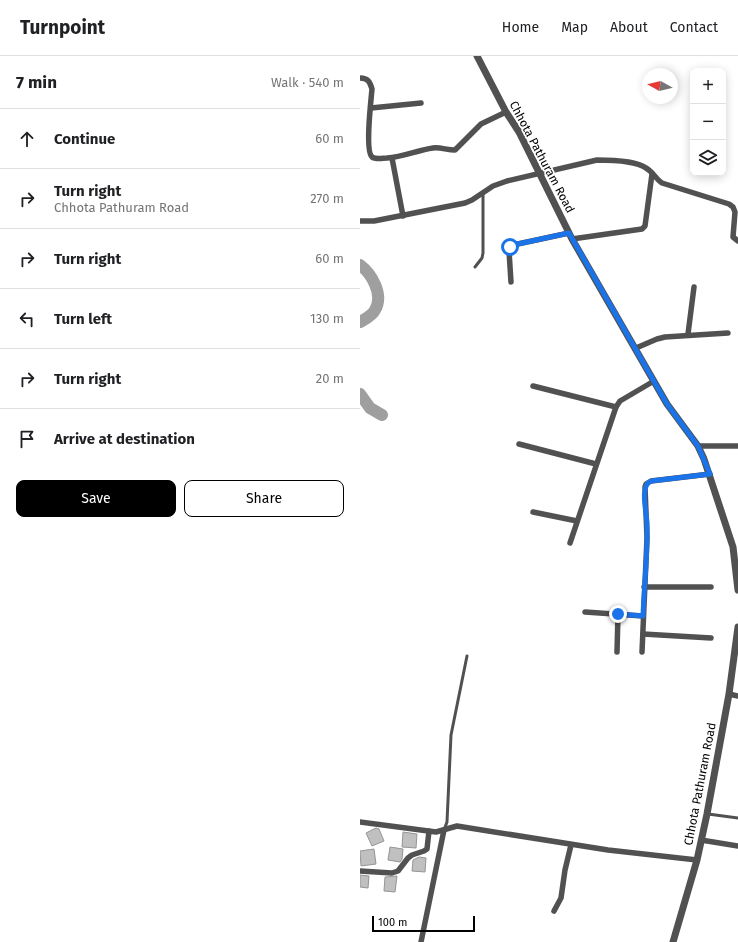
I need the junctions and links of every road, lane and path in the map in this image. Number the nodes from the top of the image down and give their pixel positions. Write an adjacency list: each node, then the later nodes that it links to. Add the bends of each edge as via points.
1 (477, 56): 5 (street, Chhota Pathuram Road)
2 (360, 78): 4 (street, via 370,83)
3 (421, 103): 4 (street)
4 (371, 108): 6 (street, via 369,140 372,157)
5 (506, 112): 6 (street, via 481,124 454,150 432,148); 7 (street, Chhota Pathuram Road)
6 (392, 158): 10 (street)
7 (539, 173): 8 (street, via 597,160 610,160 645,167); 9 (street, via 507,181); 12 (street, Chhota Pathuram Road)
8 (652, 174): 12 (street, via 645,226 642,229); 13 (street, via 662,183 733,207 733,237)
9 (483, 191): 10 (street, via 465,203); 14 (lane, via 483,253)
10 (403, 216): 11 (street, via 374,222)
11 (360, 221)
12 (571, 236): 15 (street, via 510,247); 19 (street, Chhota Pathuram Road)
13 (738, 241)
14 (475, 267)
15 (510, 282)
16 (694, 287): 18 (street)
17 (728, 333): 18 (street)
18 (688, 334): 19 (street, via 657,339)
19 (636, 348): 20 (street, Chhota Pathuram Road)
20 (654, 381): 22 (street); 24 (street, Chhota Pathuram Road)
21 (533, 386): 22 (street)
22 (616, 406): 26 (street)
23 (518, 444): 26 (street)
24 (698, 446): 25 (street); 27 (street, Chhota Pathuram Road)
25 (738, 446)
26 (596, 464): 29 (street)
27 (710, 474): 31 (street, Chhota Pathuram Road); 32 (street, via 651,481 646,484)
28 (533, 512): 29 (street)
29 (577, 521): 30 (street)
30 (570, 543)
31 (735, 547): 34 (street, Chhota Pathuram Road)
32 (644, 587): 33 (street); 37 (street)
33 (711, 587)
34 (738, 590)
35 (585, 612): 36 (street)
36 (618, 614): 37 (street); 41 (street)
37 (643, 616): 39 (street)
38 (738, 627): 44 (street, Chhota Pathuram Road)
39 (643, 634): 40 (street); 42 (street)
40 (711, 638)
41 (617, 652)
42 (642, 652)
43 (467, 656): 49 (lane, via 451,735 447,822)
44 (729, 694): 45 (street); 46 (street, Chhota Pathuram Road)
45 (738, 696)
46 (707, 814): 47 (lane); 51 (street, Chhota Pathuram Road)
47 (738, 818)
48 (360, 822): 50 (street)
49 (444, 830): 50 (street); 52 (street, via 457,826); 57 (street)
50 (429, 831): 55 (street, via 427,849 412,855 398,872)
51 (701, 840): 53 (street); 54 (street, Chhota Pathuram Road)
52 (571, 845): 54 (street); 56 (street, via 561,898)
53 (738, 846)
54 (696, 860): 58 (street, Chhota Pathuram Road)
55 (360, 871)
56 (554, 911)
57 (421, 942)
58 (673, 942)

